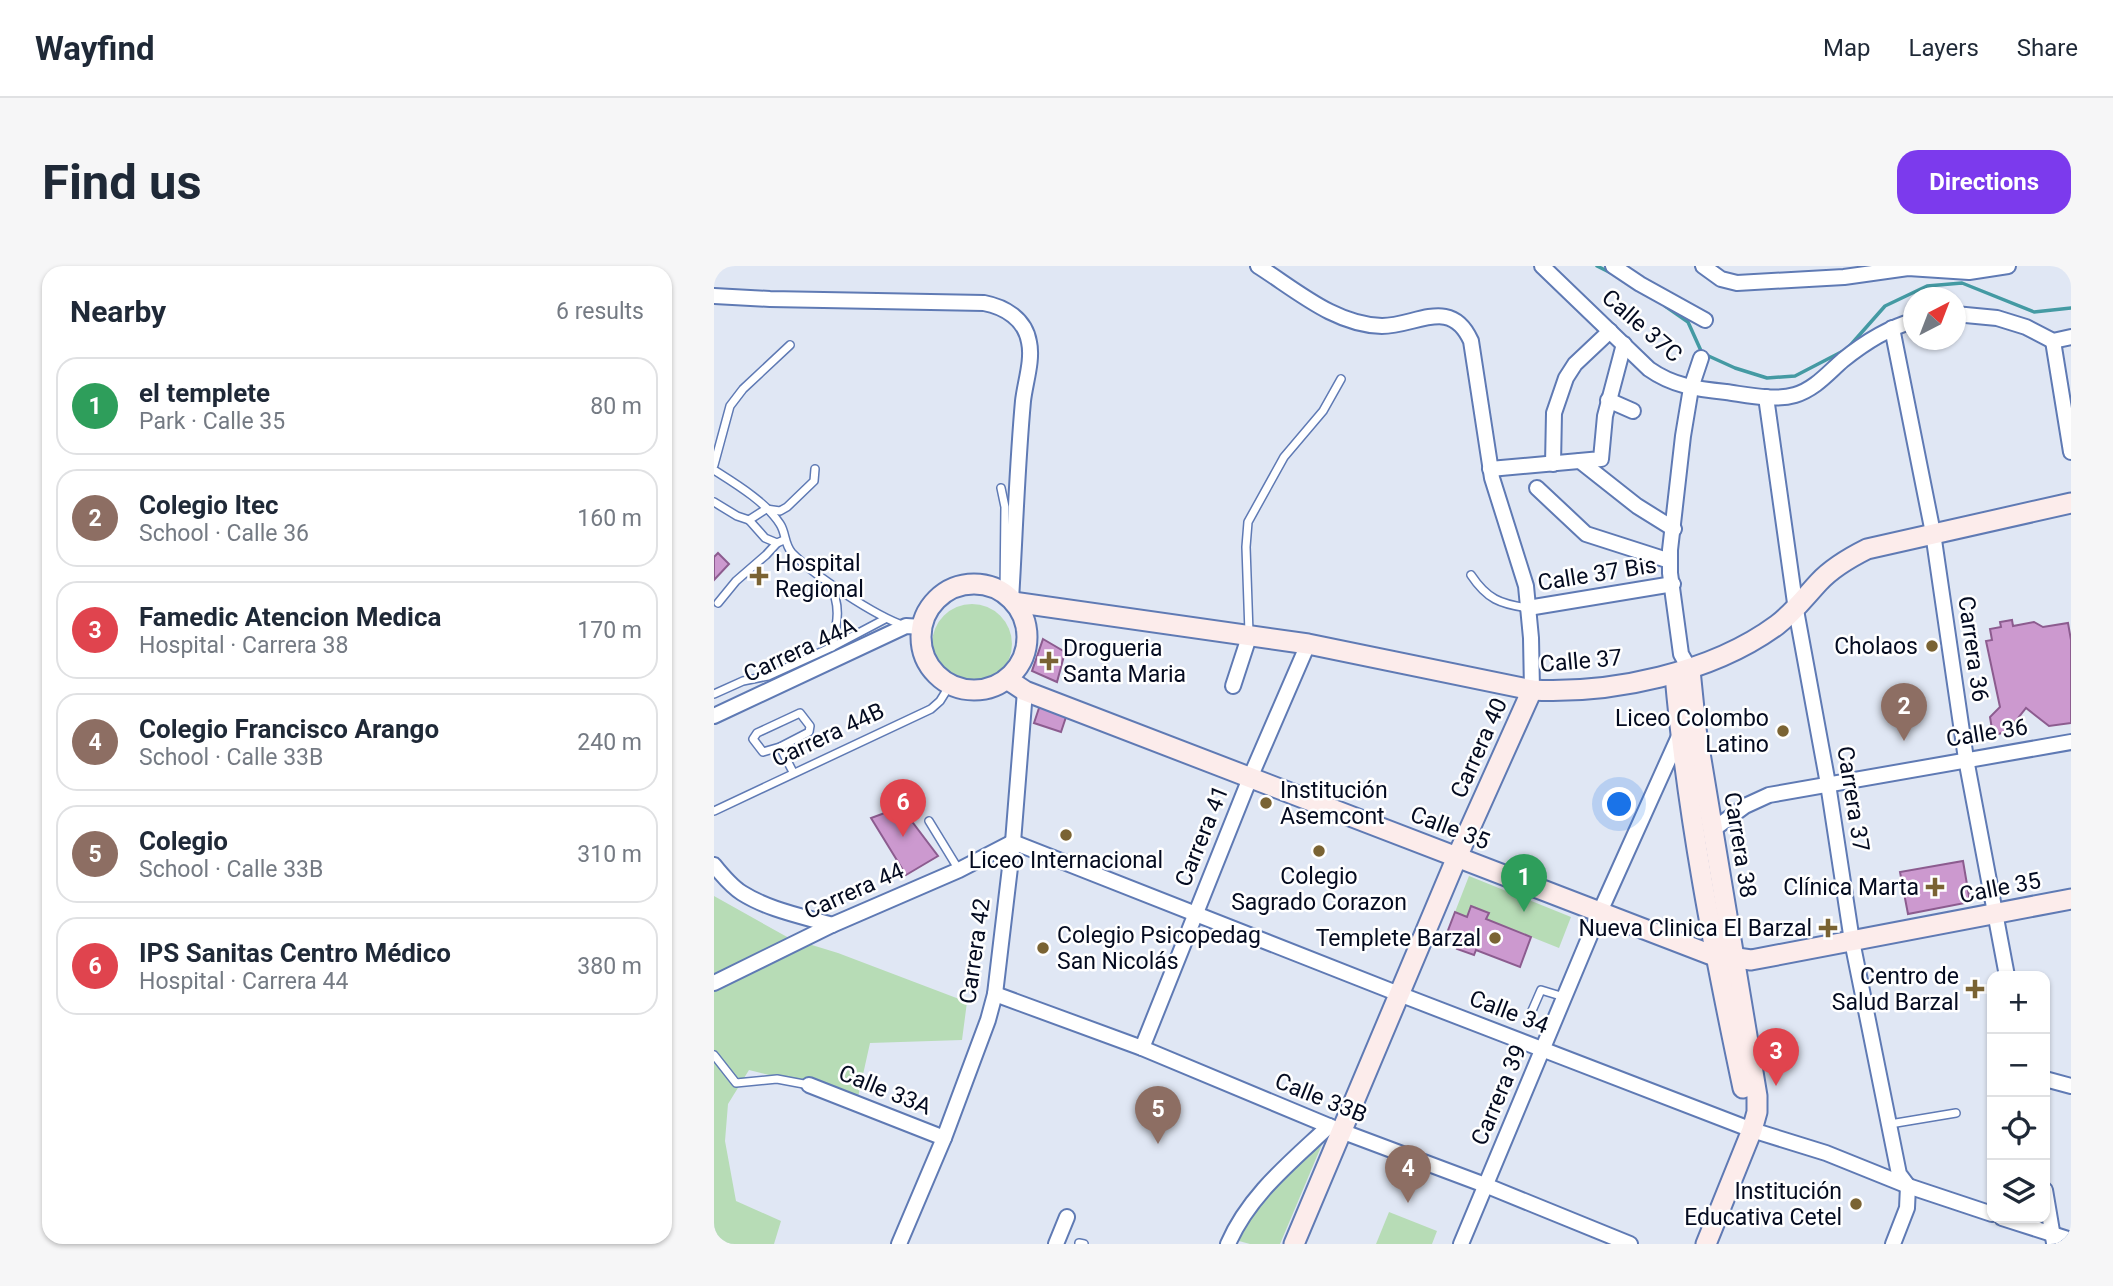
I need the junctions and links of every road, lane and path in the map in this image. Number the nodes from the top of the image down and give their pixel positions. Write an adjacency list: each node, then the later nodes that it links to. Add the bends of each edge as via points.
1 (1258, 266): 27 (street, Carrera 40, via 1343,319 1385,326 1439,315 1459,321 1471,341)
2 (1542, 266): 11 (street, Calle 37C)
3 (1613, 266): 8 (street)
4 (1703, 266): 5 (street, via 1721,279 1737,283 1908,268 1969,272)
5 (2008, 266)
6 (714, 296): 41 (street, via 984,303 1013,315 1024,328 1030,351)
7 (1966, 314): 13 (street, via 2012,322)
8 (1705, 320)
9 (1903, 324): 10 (street, Calle 37C)
10 (1892, 328): 19 (street, Calle 37C, via 1807,390); 35 (street, Carrera 36)
11 (1610, 331): 14 (street, Calle 37C); 24 (street, via 1575,363 1566,378 1554,413)
12 (2071, 337): 13 (street)
13 (2053, 341): 22 (street)
14 (1624, 344): 18 (street, Calle 37C, via 1659,376); 20 (street)
15 (790, 345): 25 (lane, via 730,406)
16 (1701, 358): 18 (street, Carrera 38)
17 (1342, 379): 47 (lane, via 1323,411 1284,457 1248,522)
18 (1691, 388): 19 (street, Calle 37C); 34 (street, Carrera 38)
19 (1766, 397): 44 (street, Carrera 37)
20 (1608, 400): 21 (street); 23 (street, via 1601,459)
21 (1633, 411)
22 (2071, 452)
23 (1580, 461): 24 (street); 34 (street)
24 (1553, 464): 27 (street)
25 (714, 467): 32 (lane)
26 (815, 469): 32 (lane, via 814,481 786,507)
27 (1490, 469): 43 (street, Carrera 40, via 1523,575)
28 (1001, 488): 41 (lane)
29 (1537, 488): 37 (street, via 1586,534)
30 (714, 502): 33 (lane)
31 (2071, 503): 35 (street, Calle 37)
32 (766, 509): 33 (lane); 36 (lane, via 782,525)
33 (749, 520): 36 (lane, via 765,538)
34 (1674, 529): 37 (street, Carrera 38)
35 (1933, 533): 44 (street, Calle 37, via 1867,549 1842,562); 61 (street, Carrera 36)
36 (780, 541): 39 (lane); 42 (lane)
37 (1670, 561): 40 (street, Carrera 38)
38 (1471, 575): 43 (lane, via 1489,597)
39 (824, 578): 45 (lane); 49 (lane, via 837,604)
40 (1673, 584): 43 (street, Calle 37 Bis); 50 (street, Carrera 38)
41 (1010, 599): 46 (street, via 980,585 954,588 933,603); 47 (street, Calle 37); 51 (street, via 1022,614 1026,645 1018,667)
42 (718, 603)
43 (1528, 608): 54 (street, Carrera 40)
44 (1796, 610): 50 (street, Calle 37, via 1743,646); 64 (street, Carrera 37)
45 (886, 619): 46 (lane); 49 (lane)
46 (914, 626): 52 (street, via 927,661); 57 (street, Carrera 44A)
47 (1249, 638): 48 (street, Calle 37); 53 (street)
48 (1308, 645): 54 (street, Calle 37); 63 (street, Carrera 41)
49 (832, 648): 56 (lane)
50 (1682, 666): 54 (street, Calle 37, via 1559,691); 58 (street, Carrera 38)
51 (1007, 679): 52 (street, via 976,690); 55 (street, Calle 35)
52 (950, 685): 62 (lane, Carrera 44B, via 931,709)
53 (1233, 686)
54 (1532, 690): 69 (street, Carrera 40)
55 (1025, 691): 63 (street, Calle 35); 68 (street, Carrera 42)
56 (714, 694)
57 (714, 716)
58 (1689, 731): 67 (street, Carrera 38); 74 (street, Carrera 39); 78 (street, Carrera 38)
59 (2071, 743): 61 (street, Calle 36)
60 (780, 747): 60 (lane, via 763,751 754,736 802,714 810,730); 62 (lane)
61 (1966, 759): 64 (street, Calle 36); 75 (street, Carrera 36)
62 (793, 772): 65 (lane, Carrera 44B)
63 (1250, 778): 69 (street, Calle 35); 73 (street, Carrera 41)
64 (1828, 784): 67 (street, Calle 36, via 1769,795); 77 (street, Carrera 37)
65 (714, 811)
66 (929, 821): 71 (lane)
67 (1714, 829): 78 (street, Carrera 38)
68 (1013, 842): 71 (street, Carrera 44); 73 (street, Calle 34); 81 (street, Carrera 42)
69 (1457, 857): 74 (street, Calle 35); 82 (street, Carrera 40)
70 (714, 865): 76 (street, via 753,899)
71 (959, 870): 76 (street, Carrera 44)
72 (2071, 899): 75 (street, Calle 35)
73 (1195, 914): 82 (street, Calle 34); 85 (street, Carrera 41)
74 (1599, 914): 78 (street, Calle 35); 83 (street, Carrera 39)
75 (1996, 914): 77 (street, Calle 35); 79 (street, Carrera 36)
76 (832, 925): 80 (street, Carrera 44)
77 (1852, 941): 78 (street, Calle 35, via 1751,960); 92 (street, Carrera 37)
78 (1724, 956): 93 (street, Carrera 38, via 1757,1096 1757,1112)
79 (2006, 971)
80 (714, 983)
81 (995, 994): 85 (street, Calle 33B); 95 (street, Carrera 42)
82 (1399, 994): 86 (street, Calle 34); 94 (street, Carrera 40)
83 (1564, 997): 84 (lane, via 1541,990); 86 (street, Carrera 39)
84 (1531, 1013)
85 (1142, 1048): 94 (street, Calle 33B)
86 (1542, 1049): 93 (street, Calle 34); 96 (street, Carrera 39)
87 (714, 1055): 89 (lane, via 736,1083 777,1079)
88 (2050, 1080): 90 (street)
89 (809, 1085): 95 (street, Calle 33A)
90 (2071, 1086)
91 (1955, 1113): 92 (lane)
92 (1890, 1124): 97 (street, Carrera 37, via 1899,1174)
93 (1746, 1128): 97 (street, Calle 34); 110 (street, Carrera 38); 111 (street, Carrera 38)
94 (1335, 1129): 96 (street, Calle 33B); 106 (street, via 1271,1181 1247,1208); 107 (street, Carrera 40)
95 (944, 1138): 104 (street, Carrera 42)
96 (1485, 1185): 108 (street, Carrera 39); 109 (street, Calle 33B)
97 (1908, 1186): 98 (street, Calle 34); 112 (street, via 1907,1208)
98 (1987, 1212)
99 (1067, 1217): 105 (street)
100 (2050, 1221): 102 (street)
101 (2014, 1223): 102 (street)
102 (2053, 1239): 103 (street)
103 (2071, 1240)
104 (899, 1244)
105 (1056, 1244)
106 (1227, 1244)
107 (1294, 1244)
108 (1461, 1244)
109 (1630, 1244)
110 (1691, 1244)
111 (1706, 1244)
112 (1893, 1244)

